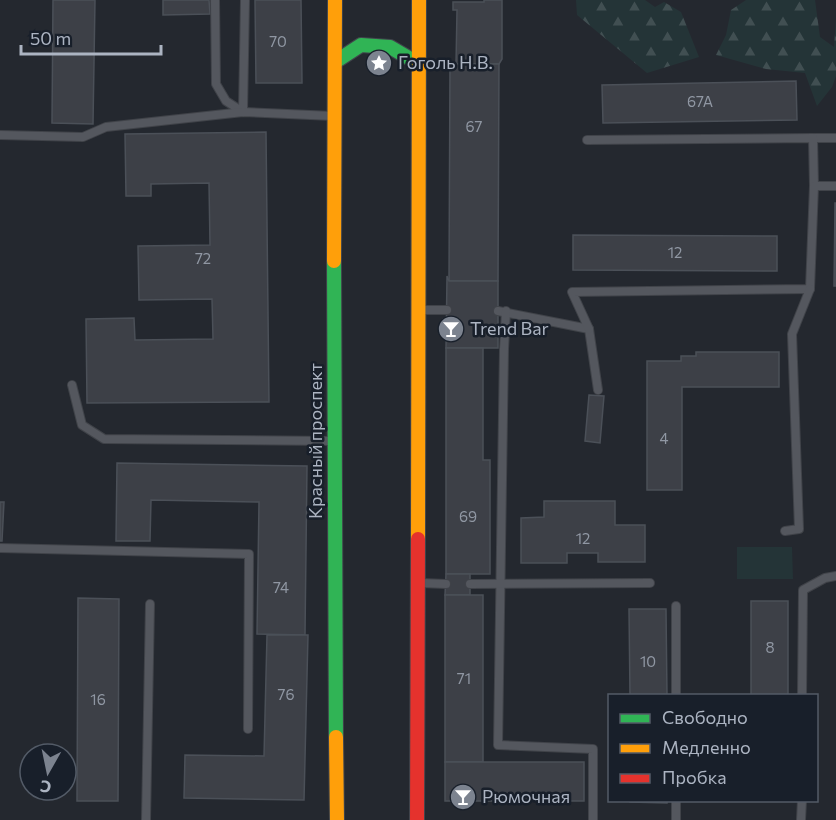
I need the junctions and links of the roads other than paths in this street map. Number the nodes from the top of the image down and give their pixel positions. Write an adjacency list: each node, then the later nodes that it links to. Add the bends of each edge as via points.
1 (215, 0): 7 (lane, via 216,84 226,101)
2 (245, 0): 7 (lane)
3 (336, 0): 5 (main road, Красный проспект)
4 (419, 0): 6 (main road)
5 (335, 62): 6 (main road, via 361,45 390,46); 8 (main road, Красный проспект)
6 (419, 64): 16 (main road)
7 (243, 112): 8 (lane); 9 (lane, via 106,127 83,136)
8 (334, 116): 21 (main road, Красный проспект)
9 (0, 135)
10 (813, 138): 11 (lane); 12 (lane); 13 (lane)
11 (836, 138)
12 (587, 140)
13 (814, 186): 14 (lane); 15 (lane)
14 (836, 186)
15 (810, 289): 18 (lane, via 572,292); 22 (lane, via 792,334 799,529)
16 (419, 310): 17 (lane); 25 (main road)
17 (447, 310)
18 (589, 329): 20 (lane); 29 (lane, via 502,311)
19 (72, 385): 21 (lane, via 82,425 104,439)
20 (598, 390)
21 (334, 441): 38 (main road, Красный проспект)
22 (785, 531)
23 (0, 548): 34 (lane, via 249,554)
24 (836, 576): 33 (lane, via 803,590)
25 (418, 583): 27 (lane); 39 (main road)
26 (651, 583): 29 (lane)
27 (446, 584)
28 (470, 584): 29 (lane)
29 (500, 584): 40 (lane, via 498,745 593,749)
30 (150, 604): 37 (lane)
31 (676, 606): 32 (lane)
32 (676, 694)
33 (802, 694)
34 (248, 729)
35 (676, 802): 41 (lane)
36 (802, 802): 42 (lane)
37 (146, 820)
38 (337, 820)
39 (417, 820)
40 (593, 820)
41 (676, 820)
42 (801, 820)

